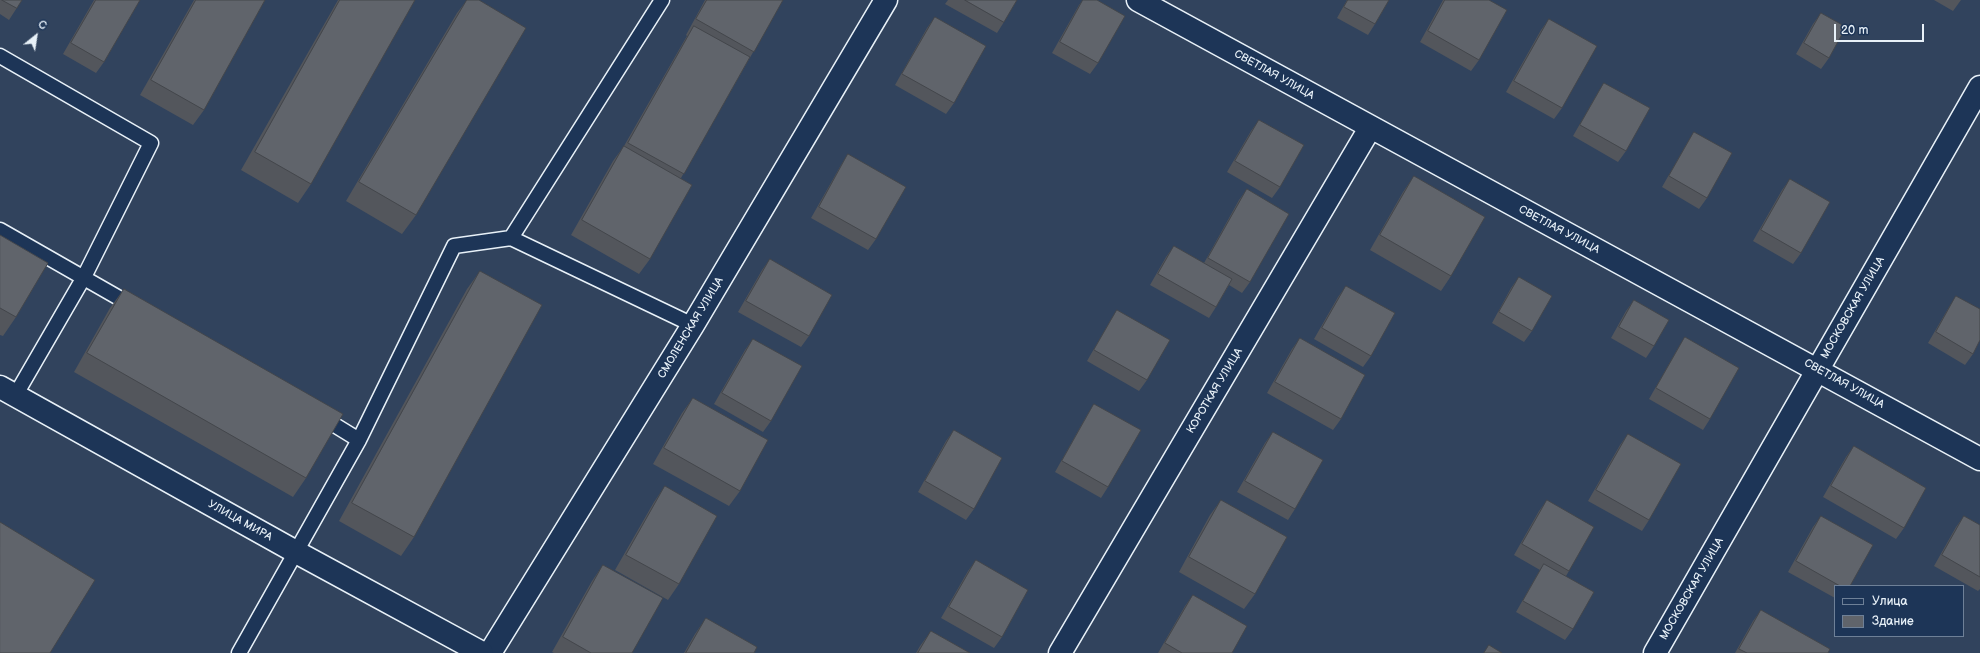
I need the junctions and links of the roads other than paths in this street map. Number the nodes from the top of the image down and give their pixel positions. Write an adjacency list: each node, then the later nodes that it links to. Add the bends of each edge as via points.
1 (662, 0): 8 (lane)
2 (886, 0): 11 (street, СМОЛЕНСКАЯ УЛИЦА)
3 (1138, 0): 6 (street, СВЕТЛАЯ УЛИЦА)
4 (0, 56): 9 (lane, via 151,143)
5 (1980, 87): 12 (street, МОСКОВСКАЯ УЛИЦА)
6 (1370, 128): 12 (street, СВЕТЛАЯ УЛИЦА); 21 (street, КОРОТКАЯ УЛИЦА)
7 (0, 230): 9 (lane)
8 (512, 238): 11 (lane); 15 (lane, via 454,246)
9 (84, 277): 10 (lane); 13 (lane)
10 (146, 314)
11 (693, 325): 20 (street, СМОЛЕНСКАЯ УЛИЦА)
12 (1818, 369): 16 (street, СВЕТЛАЯ УЛИЦА); 22 (street, МОСКОВСКАЯ УЛИЦА)
13 (7, 391): 17 (street, УЛИЦА МИРА)
14 (311, 411): 15 (lane)
15 (359, 440): 17 (lane)
16 (1980, 459)
17 (296, 552): 18 (lane); 19 (street, УЛИЦА МИРА)
18 (239, 653)
19 (482, 653)
20 (490, 653)
21 (1060, 653)
22 (1655, 653)

